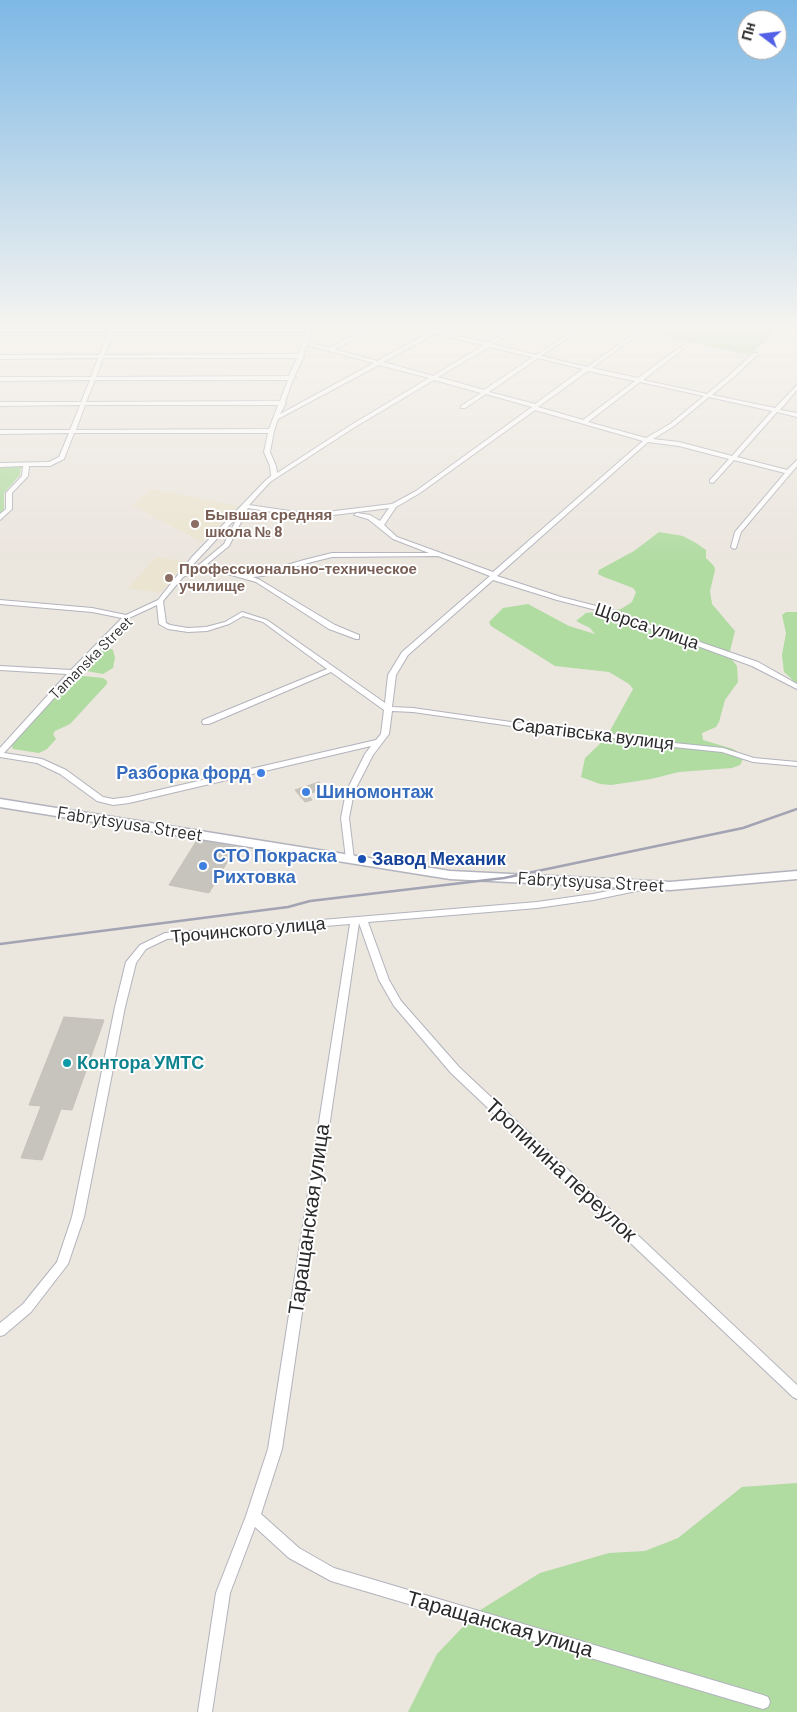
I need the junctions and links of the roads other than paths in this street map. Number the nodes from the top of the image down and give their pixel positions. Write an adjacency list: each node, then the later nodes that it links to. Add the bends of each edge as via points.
1 (83, 403): 18 (street)
2 (282, 404): 16 (street)
3 (303, 404): 16 (street)
4 (392, 404): 27 (street, Tamanska Street)
5 (467, 404): 12 (street)
6 (525, 404): 13 (street)
7 (539, 404): 13 (street)
8 (608, 404): 17 (street)
9 (696, 404): 21 (street, via 672,425)
10 (748, 404): 14 (street)
11 (782, 404): 14 (street)
12 (463, 407)
13 (535, 407): 17 (street); 30 (street)
14 (776, 410): 15 (street); 22 (street)
15 (797, 415)
16 (277, 418): 19 (street)
17 (584, 422): 21 (street)
18 (72, 431): 19 (street); 20 (street); 25 (street, via 62,458 50,464)
19 (271, 431): 27 (street, via 267,452)
20 (0, 432)
21 (647, 440): 22 (street); 38 (street)
22 (732, 457): 26 (street); 28 (street)
23 (797, 462): 26 (street)
24 (0, 465): 25 (street)
25 (26, 465): 32 (street, via 25,476 9,493 9,509)
26 (789, 472): 34 (street, via 738,532)
27 (274, 477): 29 (street, Tamanska Street)
28 (712, 481)
29 (246, 506): 31 (street, via 310,516); 36 (street, via 227,545); 39 (street, Tamanska Street, via 194,558)
30 (394, 506): 31 (street); 33 (street)
31 (345, 513): 33 (street, Щорса улица, via 370,517)
32 (0, 518)
33 (381, 525): 35 (street, Щорса улица, via 395,538)
34 (734, 547)
35 (436, 555): 37 (street, via 332,556 306,560 261,575); 38 (street, Щорса улица)
36 (202, 565): 37 (street); 39 (street)
37 (241, 576): 43 (street, via 258,581 332,627)
38 (493, 576): 47 (street, Щорса улица, via 559,599 618,613 755,664); 48 (street, via 405,654 392,675)
39 (180, 577): 40 (street, Tamanska Street)
40 (160, 600): 42 (street, Tamanska Street); 45 (street, via 163,624 168,627 207,630 242,614 252,616 265,621)
41 (0, 602): 42 (street, via 92,610)
42 (127, 618): 46 (street, Tamanska Street)
43 (356, 637)
44 (0, 668): 46 (street)
45 (332, 669): 48 (street); 49 (street)
46 (73, 672): 51 (street, Tamanska Street)
47 (797, 687)
48 (388, 709): 50 (street, via 384,734); 52 (street, Саратівська вулиця, via 723,750 753,760)
49 (206, 722)
50 (378, 742): 51 (street, via 114,802 100,799 63,772 39,761); 54 (street, via 350,792 346,818)
51 (0, 754)
52 (797, 764)
53 (0, 803): 54 (main road, Fabrytsyusa Street)
54 (350, 859): 56 (main road, Fabrytsyusa Street, via 450,875)
55 (797, 875): 56 (main road, Fabrytsyusa Street)
56 (654, 885): 57 (street, Трочинского улица, via 537,904)
57 (359, 920): 58 (street, Трочинского улица, via 165,936 144,947 131,962 78,1217 62,1264 28,1308); 59 (street, Тропинина переулок, via 397,1003 455,1070); 60 (street, Таращанская улица, via 274,1449)
58 (0, 1332)
59 (797, 1393)
60 (253, 1516): 61 (street, Таращанская улица, via 294,1553 331,1574); 62 (street, Таращанская улица, via 223,1593)
61 (763, 1702)
62 (205, 1712)

